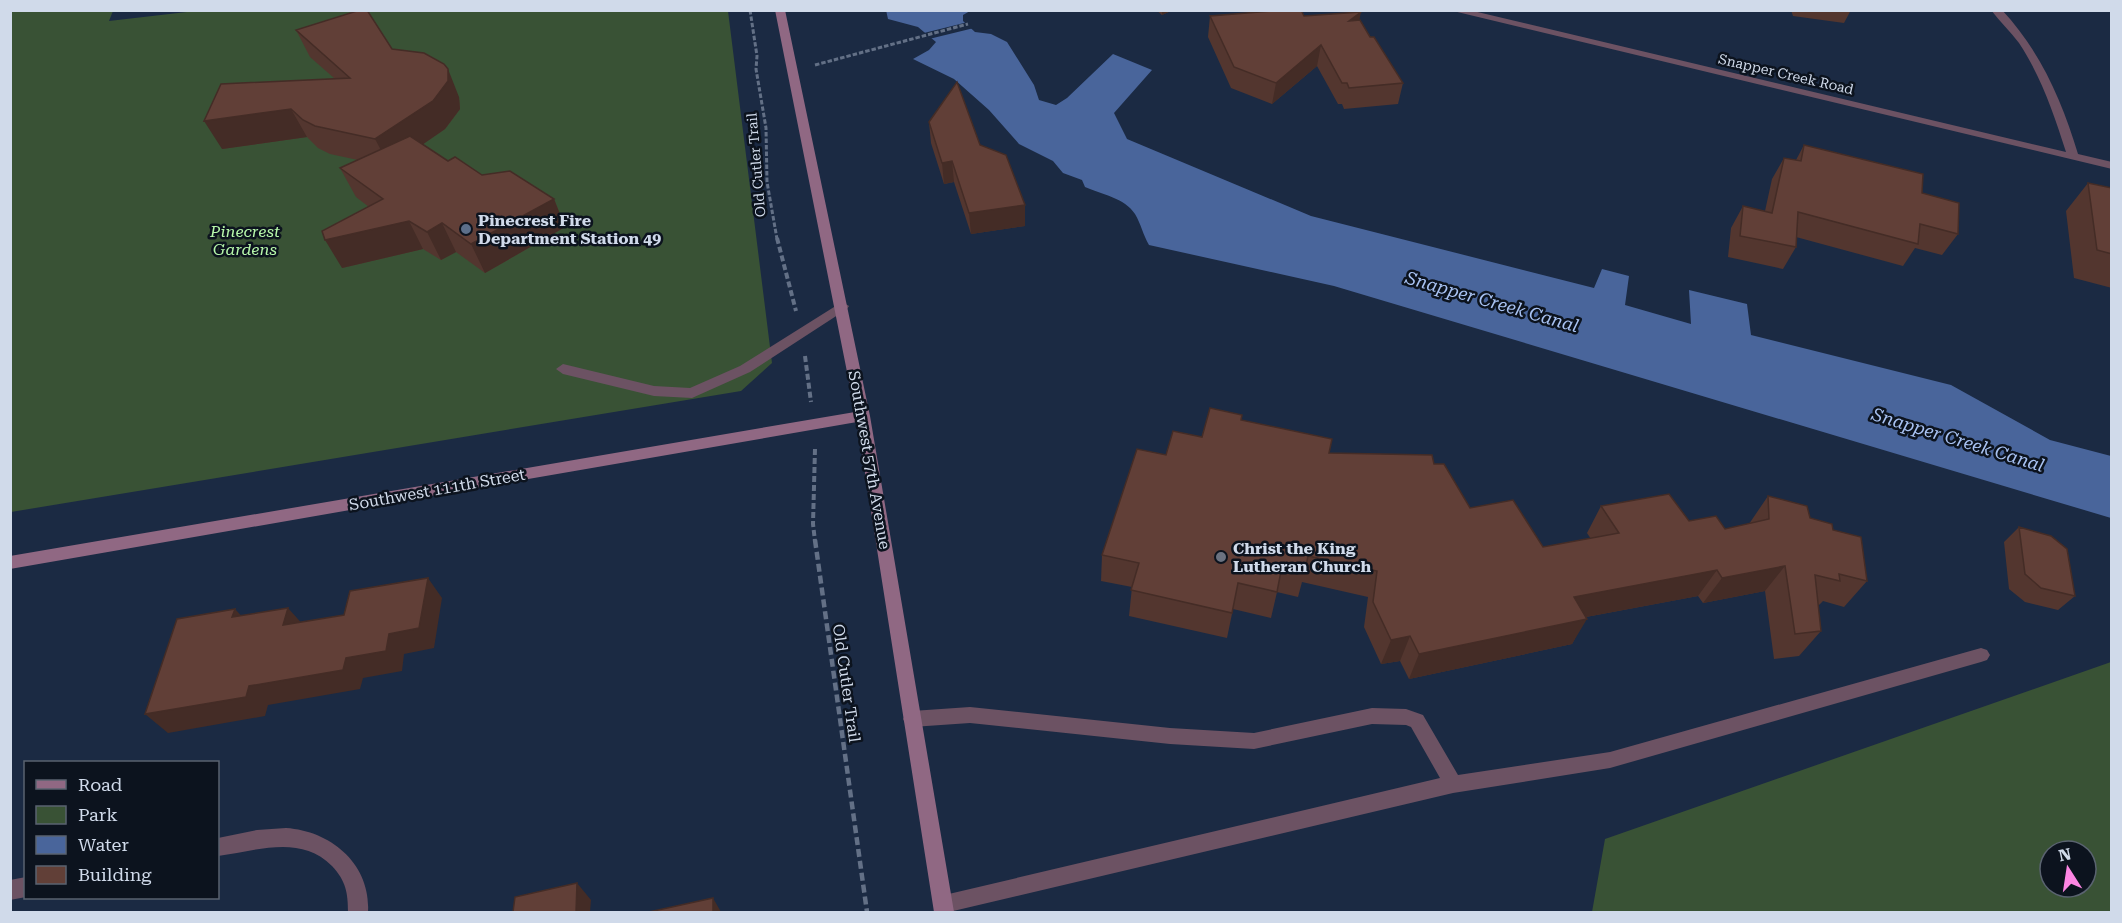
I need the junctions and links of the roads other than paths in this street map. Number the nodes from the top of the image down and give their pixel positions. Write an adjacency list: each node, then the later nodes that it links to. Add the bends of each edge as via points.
1 (780, 10): 6 (main road, Southwest 57th Avenue)
2 (1454, 10): 4 (street, Snapper Creek Road)
3 (1996, 10): 4 (street, via 2022,38 2042,70)
4 (2073, 157): 5 (street, Snapper Creek Road)
5 (2112, 166)
6 (842, 306): 7 (street, via 745,369 692,393 654,391); 8 (main road, Southwest 57th Avenue)
7 (562, 369)
8 (863, 416): 9 (main road, Southwest 111th Street); 11 (main road, Southwest 57th Avenue)
9 (10, 562)
10 (1981, 654): 12 (street, via 1610,760)
11 (912, 719): 12 (street, via 970,715 1254,741 1372,716 1406,717 1417,721); 14 (main road, Southwest 57th Avenue)
12 (1453, 784): 14 (street)
13 (219, 848): 15 (street, via 271,838 297,838 317,844 339,858 350,874 358,893)
14 (944, 908)
15 (358, 912)

